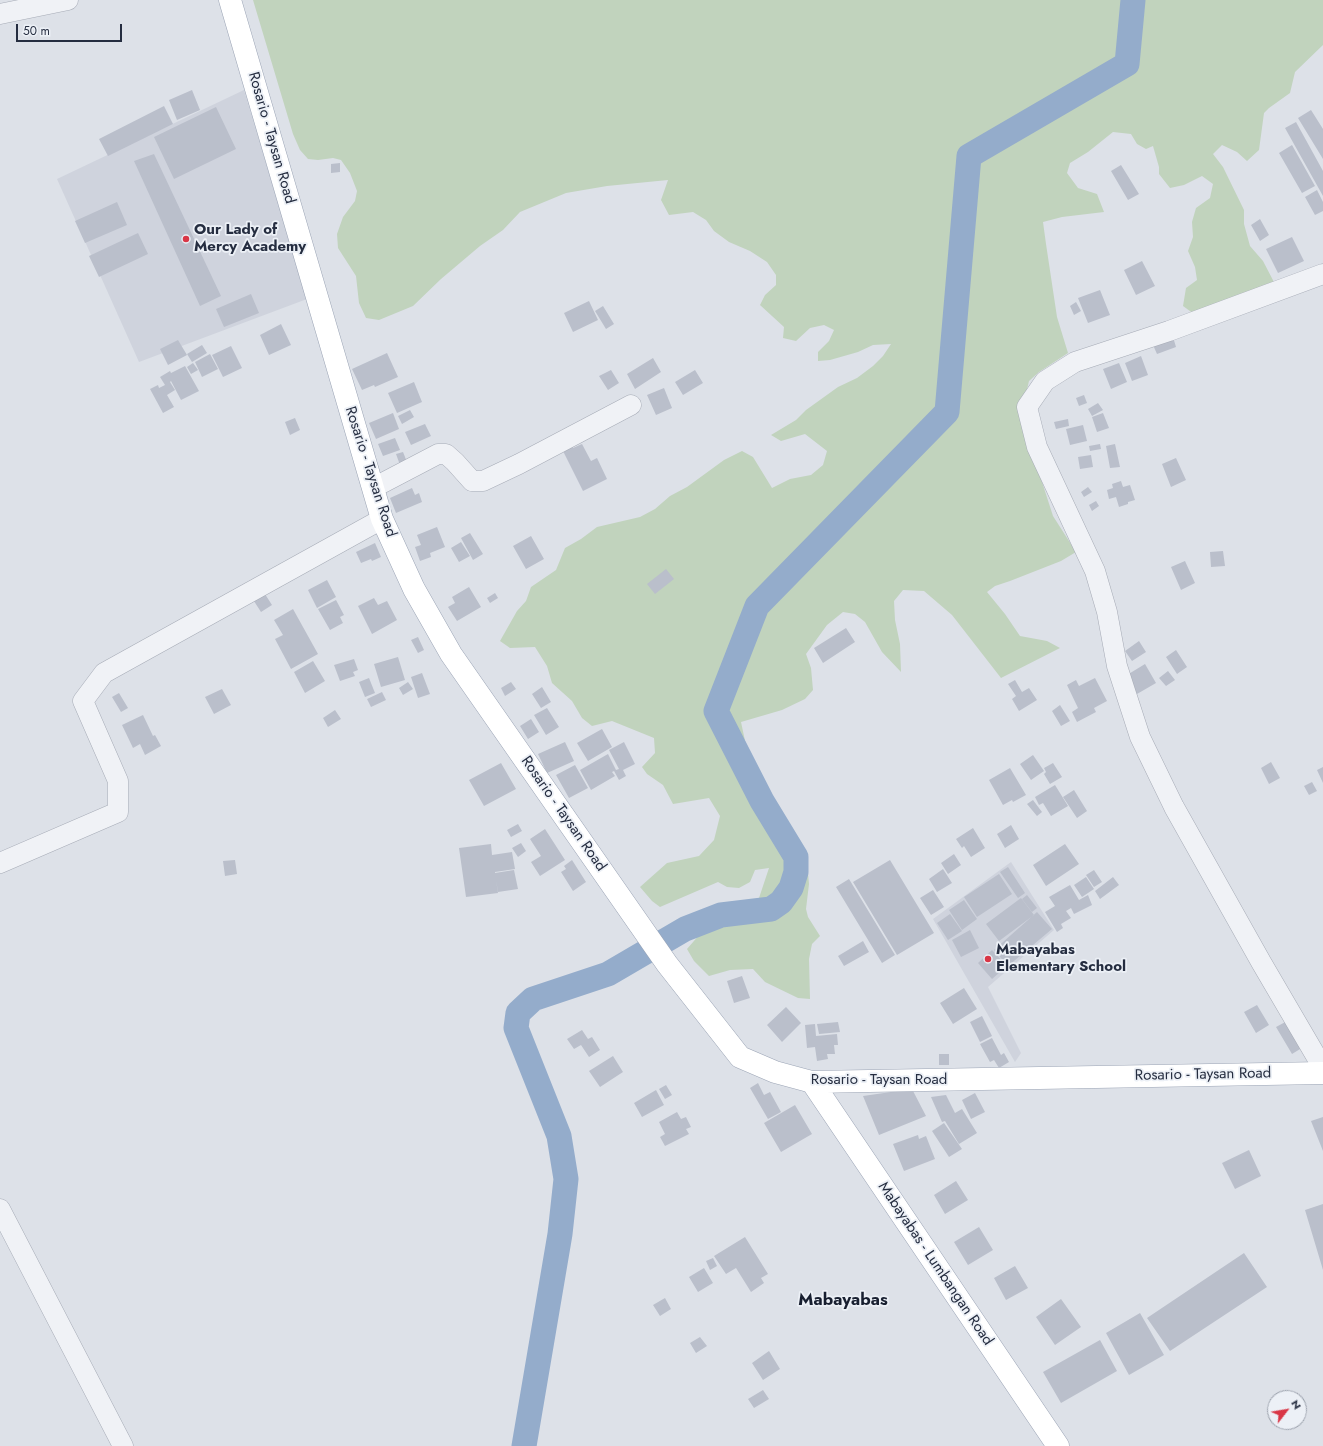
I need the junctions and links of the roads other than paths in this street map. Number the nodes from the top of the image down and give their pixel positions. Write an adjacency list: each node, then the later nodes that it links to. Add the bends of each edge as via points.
1 (68, 0): 3 (street)
2 (230, 0): 6 (main road, Rosario - Taysan Road)
3 (0, 14)
4 (1323, 274): 9 (street, via 1076,362 1045,381 1027,407 1037,447 1096,571 1117,666 1140,737 1174,807)
5 (631, 404): 6 (street, via 483,481 472,481 446,454 438,454)
6 (373, 488): 7 (main road, Rosario - Taysan Road)
7 (382, 519): 8 (street, via 104,673 83,701 118,781 118,812); 11 (main road, Rosario - Taysan Road, via 414,589 451,654 667,964 740,1057 775,1072)
8 (0, 863)
9 (1323, 1068)
10 (1323, 1073): 11 (main road, Rosario - Taysan Road)
11 (812, 1082): 14 (main road, Mabayabas - Lumbangan Road)
12 (0, 1209): 13 (street)
13 (123, 1446)
14 (1058, 1446)

